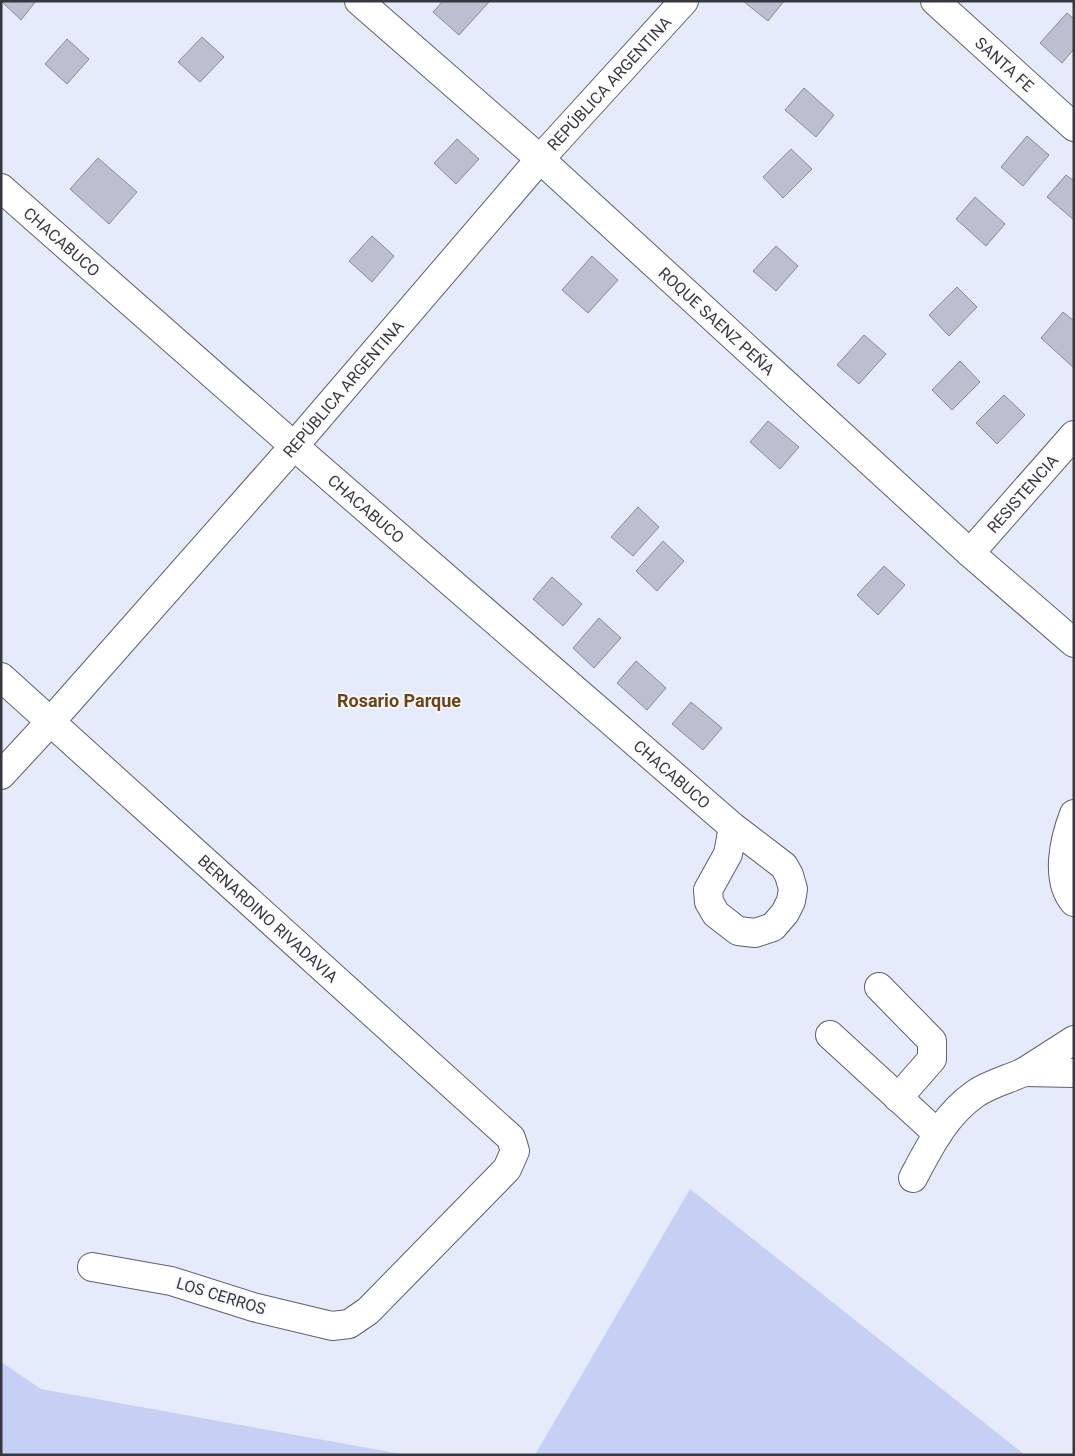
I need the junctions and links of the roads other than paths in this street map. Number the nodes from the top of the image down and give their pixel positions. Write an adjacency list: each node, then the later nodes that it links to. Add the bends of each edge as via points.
1 (359, 1): 5 (street, ROQUE SAENZ PEÑA)
2 (684, 1): 5 (street, REPÚBLICA ARGENTINA)
3 (935, 1): 4 (street, SANTA FE)
4 (1074, 127)
5 (540, 159): 8 (street, REPÚBLICA ARGENTINA); 9 (street, ROQUE SAENZ PEÑA)
6 (1, 188): 8 (street, CHACABUCO)
7 (1074, 435): 9 (street, RESISTENCIA)
8 (294, 446): 12 (street, REPÚBLICA ARGENTINA); 15 (street, CHACABUCO)
9 (970, 552): 10 (street, ROQUE SAENZ PEÑA)
10 (1074, 643)
11 (1, 677): 12 (street, BERNARDINO RIVADAVIA)
12 (52, 720): 13 (street, REPÚBLICA ARGENTINA); 27 (street, BERNARDINO RIVADAVIA, via 511,1138 515,1151 507,1170 368,1311)
13 (1, 775)
14 (1074, 814): 16 (street, via 1066,836 1063,878 1066,891)
15 (733, 827)
16 (1074, 902)
17 (879, 986): 23 (street, via 932,1041 932,1059)
18 (830, 1035): 23 (street)
19 (1074, 1040): 21 (street)
20 (1074, 1048): 22 (street, via 1071,1060)
21 (1024, 1072): 22 (street); 24 (street, via 976,1093 951,1115)
22 (1074, 1073)
23 (898, 1098): 24 (street)
24 (938, 1134): 25 (street)
25 (914, 1178)
26 (92, 1267): 27 (street, LOS CERROS, via 171,1281 252,1307 332,1326)
27 (349, 1324)

